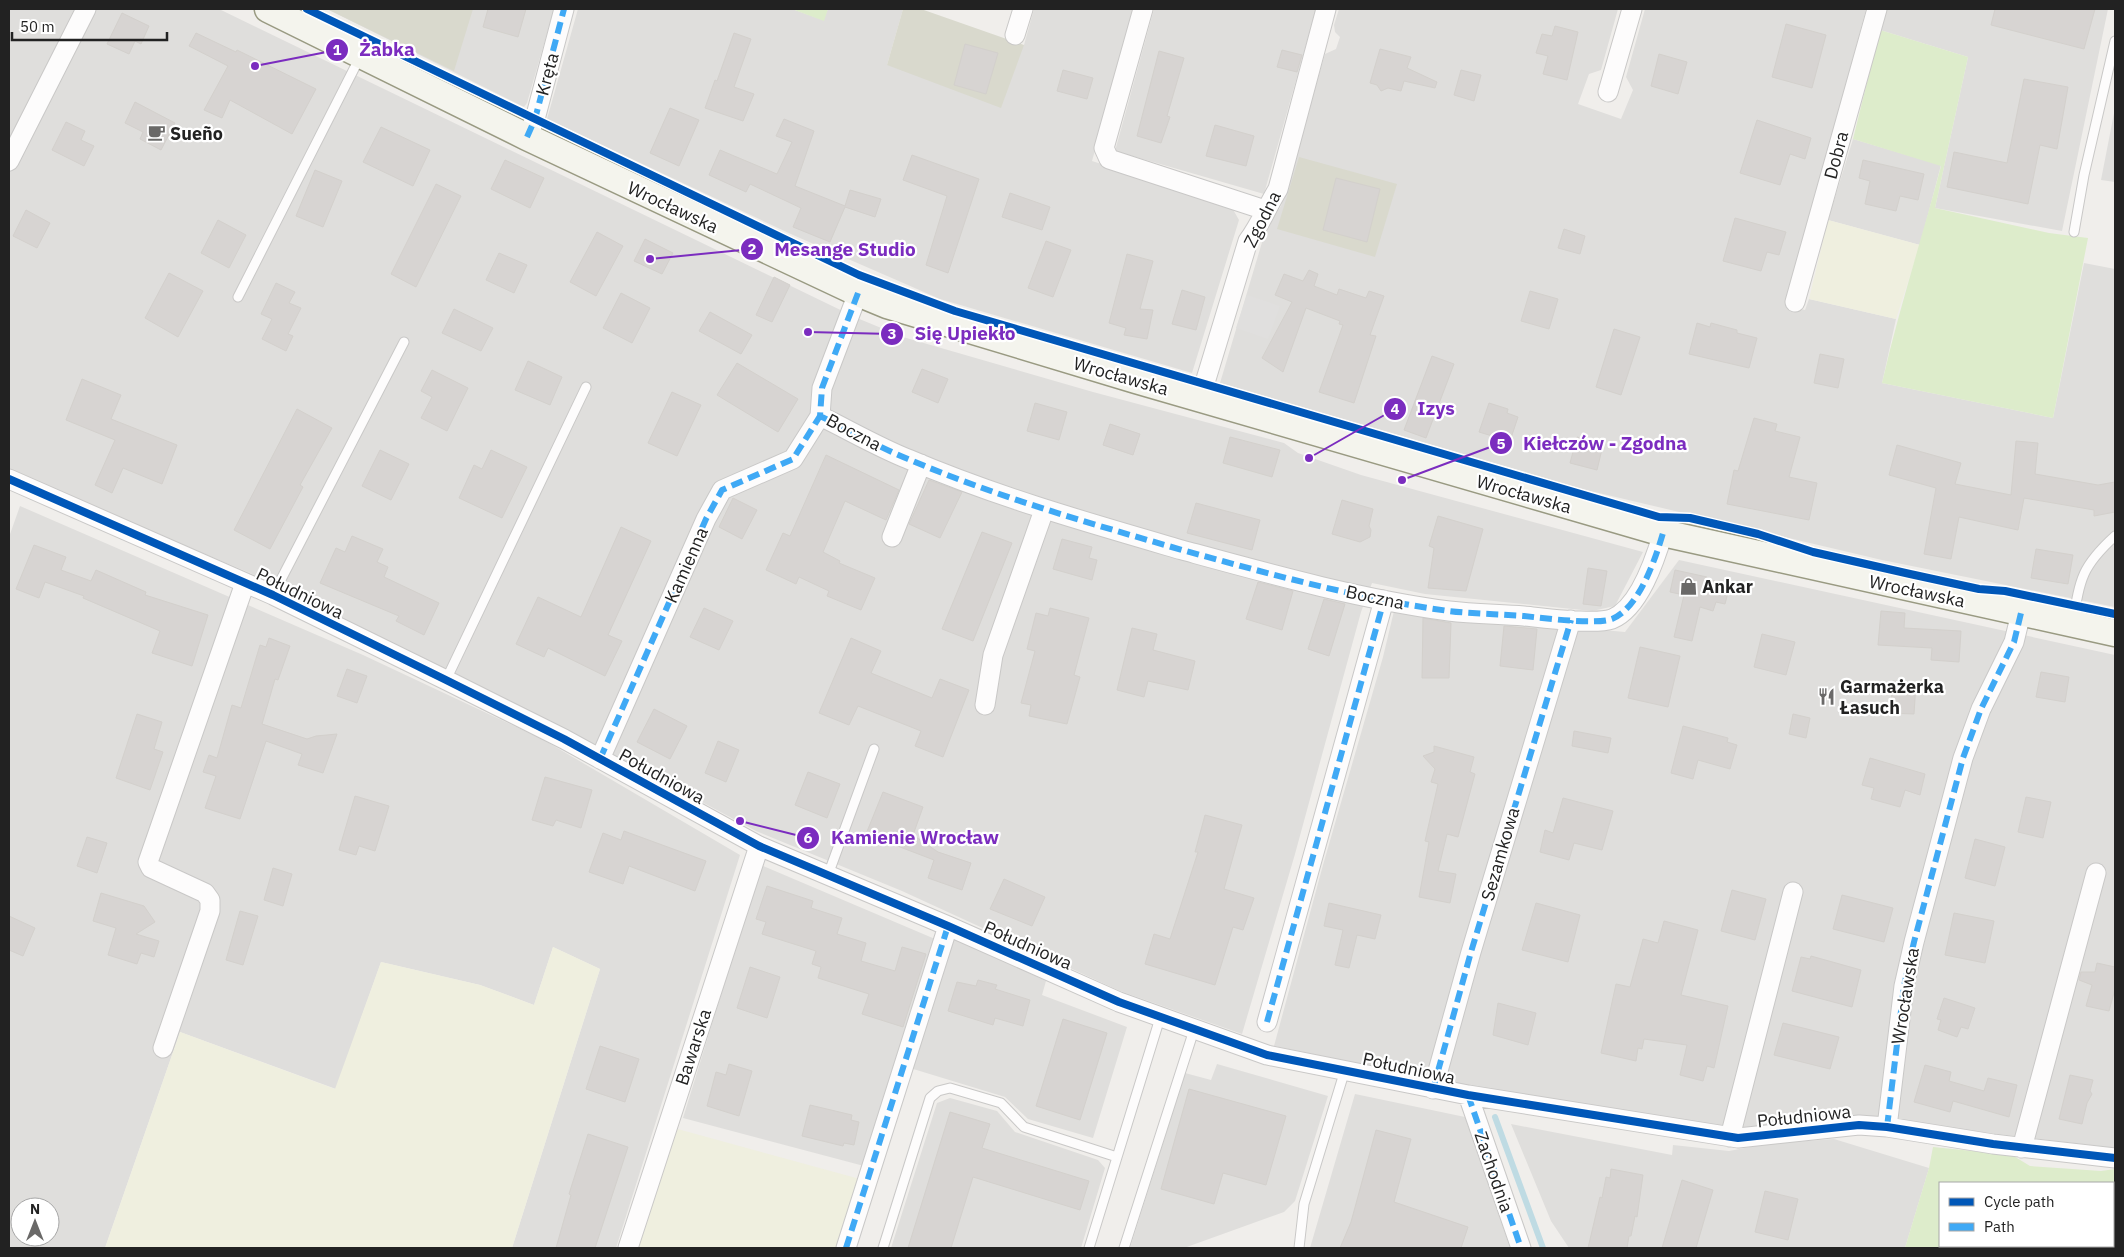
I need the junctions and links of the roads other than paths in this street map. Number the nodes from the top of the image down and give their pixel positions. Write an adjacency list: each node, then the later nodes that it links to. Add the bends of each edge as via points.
1 (86, 9): 14 (street)
2 (268, 9): 11 (street, Wrocławska)
3 (564, 9): 13 (street, Kręta, via 535,119)
4 (1023, 9): 9 (street)
5 (1143, 9): 15 (street, via 1104,148 1109,159)
6 (1326, 9): 15 (street, Zgodna, via 1278,190)
7 (1632, 9): 12 (street)
8 (1877, 9): 19 (street, Dobra)
9 (1016, 35)
10 (2115, 41): 16 (lane)
11 (362, 55): 13 (street, Wrocławska); 18 (lane)
12 (1608, 92)
13 (527, 137): 17 (street, Wrocławska)
14 (9, 161)
15 (1265, 210): 22 (street, Zgodna, via 1248,241)
16 (2074, 232)
17 (858, 293): 22 (street, Wrocławska, via 937,321); 23 (street, Boczna, via 822,388)
18 (238, 297)
19 (1795, 302)
20 (404, 342): 31 (lane, Południowa)
21 (586, 387): 37 (lane)
22 (1200, 399): 27 (street, Wrocławska)
23 (820, 416): 24 (street, Boczna); 40 (street, Kamienna, via 793,459 722,490 706,519)
24 (921, 464): 26 (street, Boczna); 28 (street)
25 (11, 486): 30 (street, Południowa)
26 (1044, 510): 32 (street, Boczna, via 1265,573); 38 (street, via 992,655)
27 (1663, 533): 33 (street, Wrocławska); 34 (street, Boczna, via 1650,571 1621,614 1610,620)
28 (892, 536)
29 (2115, 536): 35 (lane, via 2085,568)
30 (245, 583): 31 (street, Południowa); 49 (street, via 148,862 151,868 205,893 210,900 210,911)
31 (273, 595): 37 (street, Południowa)
32 (1384, 600): 34 (street, Boczna, via 1450,611); 47 (street)
33 (2021, 613): 35 (street, Wrocławska); 53 (street, Wrocławska, via 2014,642 1963,758 1914,942 1904,986)
34 (1571, 620): 51 (street, Sezamkowa)
35 (2072, 624): 36 (street, Wrocławska)
36 (2115, 633)
37 (446, 680): 40 (street, Południowa)
38 (984, 705)
39 (874, 750): 43 (lane)
40 (600, 759): 41 (street, Południowa)
41 (759, 846): 43 (street, Południowa); 58 (street, Bawarska)
42 (2096, 873): 55 (street)
43 (828, 875): 45 (street, Południowa)
44 (1793, 892): 54 (street)
45 (948, 926): 46 (street, Południowa); 59 (street)
46 (1160, 1018): 48 (street, Południowa); 56 (lane)
47 (1267, 1022)
48 (1194, 1030): 50 (street, Południowa, via 1267,1055); 62 (lane)
49 (163, 1048)
50 (1345, 1070): 51 (street, Południowa); 63 (lane, via 1304,1204)
51 (1433, 1089): 52 (street, Południowa)
52 (1468, 1096): 54 (street, Południowa); 64 (street, Zachodnia)
53 (1887, 1127): 54 (street, Południowa, via 1859,1125); 55 (street, Południowa)
54 (1730, 1137)
55 (2022, 1148): 57 (street, Południowa)
56 (1117, 1157): 60 (lane, via 1024,1127 1000,1103 950,1088 938,1091 930,1098); 61 (lane)
57 (2115, 1158)
58 (628, 1248)
59 (846, 1248)
60 (883, 1248)
61 (1089, 1248)
62 (1124, 1248)
63 (1299, 1248)
64 (1521, 1248)

